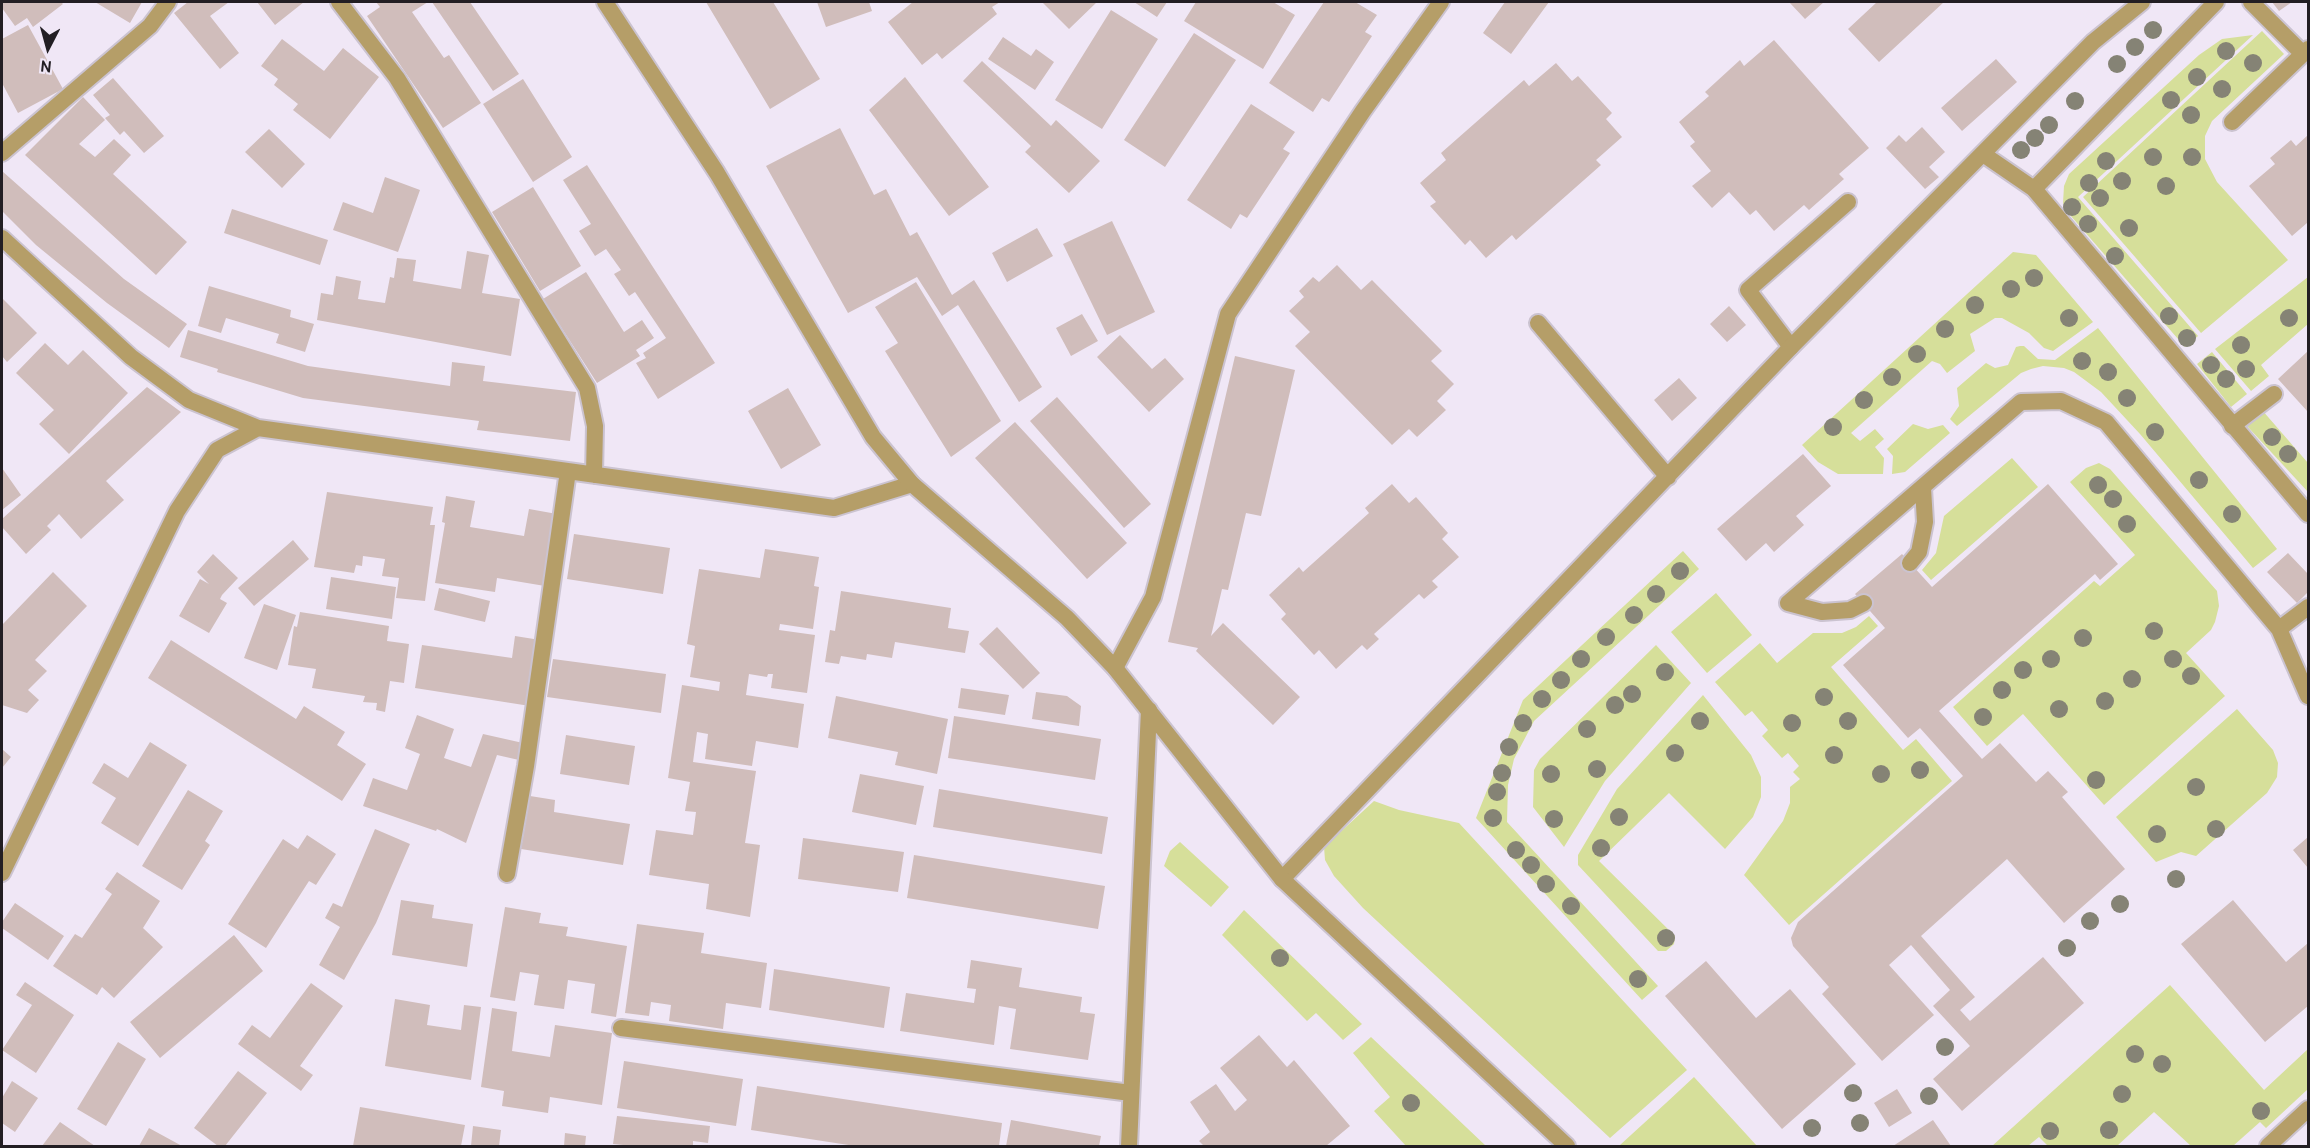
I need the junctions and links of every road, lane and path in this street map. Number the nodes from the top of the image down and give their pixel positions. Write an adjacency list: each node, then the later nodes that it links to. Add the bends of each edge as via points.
1 (168, 2): 10 (street, via 150,26)
2 (339, 2): 21 (street, via 397,78 586,388 595,426)
3 (605, 2): 23 (street, via 717,172 873,437)
4 (1442, 2): 30 (street, via 1363,111 1228,314 1153,597)
5 (2142, 2): 11 (street, via 2093,42)
6 (2216, 2): 12 (street)
7 (2251, 2): 8 (street)
8 (2306, 52): 9 (street)
9 (2232, 122)
10 (2, 153)
11 (1983, 154): 12 (street); 16 (street)
12 (2034, 189): 18 (street)
13 (1848, 202): 16 (street, via 1748,290)
14 (2, 238): 19 (street, via 131,357 189,400)
15 (1538, 323): 22 (street)
16 (1791, 347): 22 (street)
17 (2274, 394): 18 (street)
18 (2232, 426): 25 (street)
19 (258, 428): 20 (street); 33 (street, via 217,450 177,511)
20 (568, 471): 21 (street); 34 (street)
21 (594, 475): 23 (street, via 834,508)
22 (1668, 477): 35 (street)
23 (912, 484): 30 (street, via 1067,618)
24 (1923, 488): 26 (street, via 1925,522 1919,552); 27 (street, via 1788,603 1822,612 1850,610); 29 (street, via 2021,402 2061,401 2106,422)
25 (2308, 514)
26 (1911, 563)
27 (1864, 603)
28 (2308, 607): 29 (street)
29 (2279, 629): 31 (street)
30 (1115, 668): 32 (street)
31 (2308, 696)
32 (1149, 710): 35 (street); 37 (street)
33 (2, 873)
34 (507, 874)
35 (1282, 879): 40 (street)
36 (621, 1028): 37 (street)
37 (1131, 1093): 39 (street)
38 (2308, 1109): 41 (street)
39 (1129, 1146)
40 (1567, 1146)
41 (2268, 1146)

